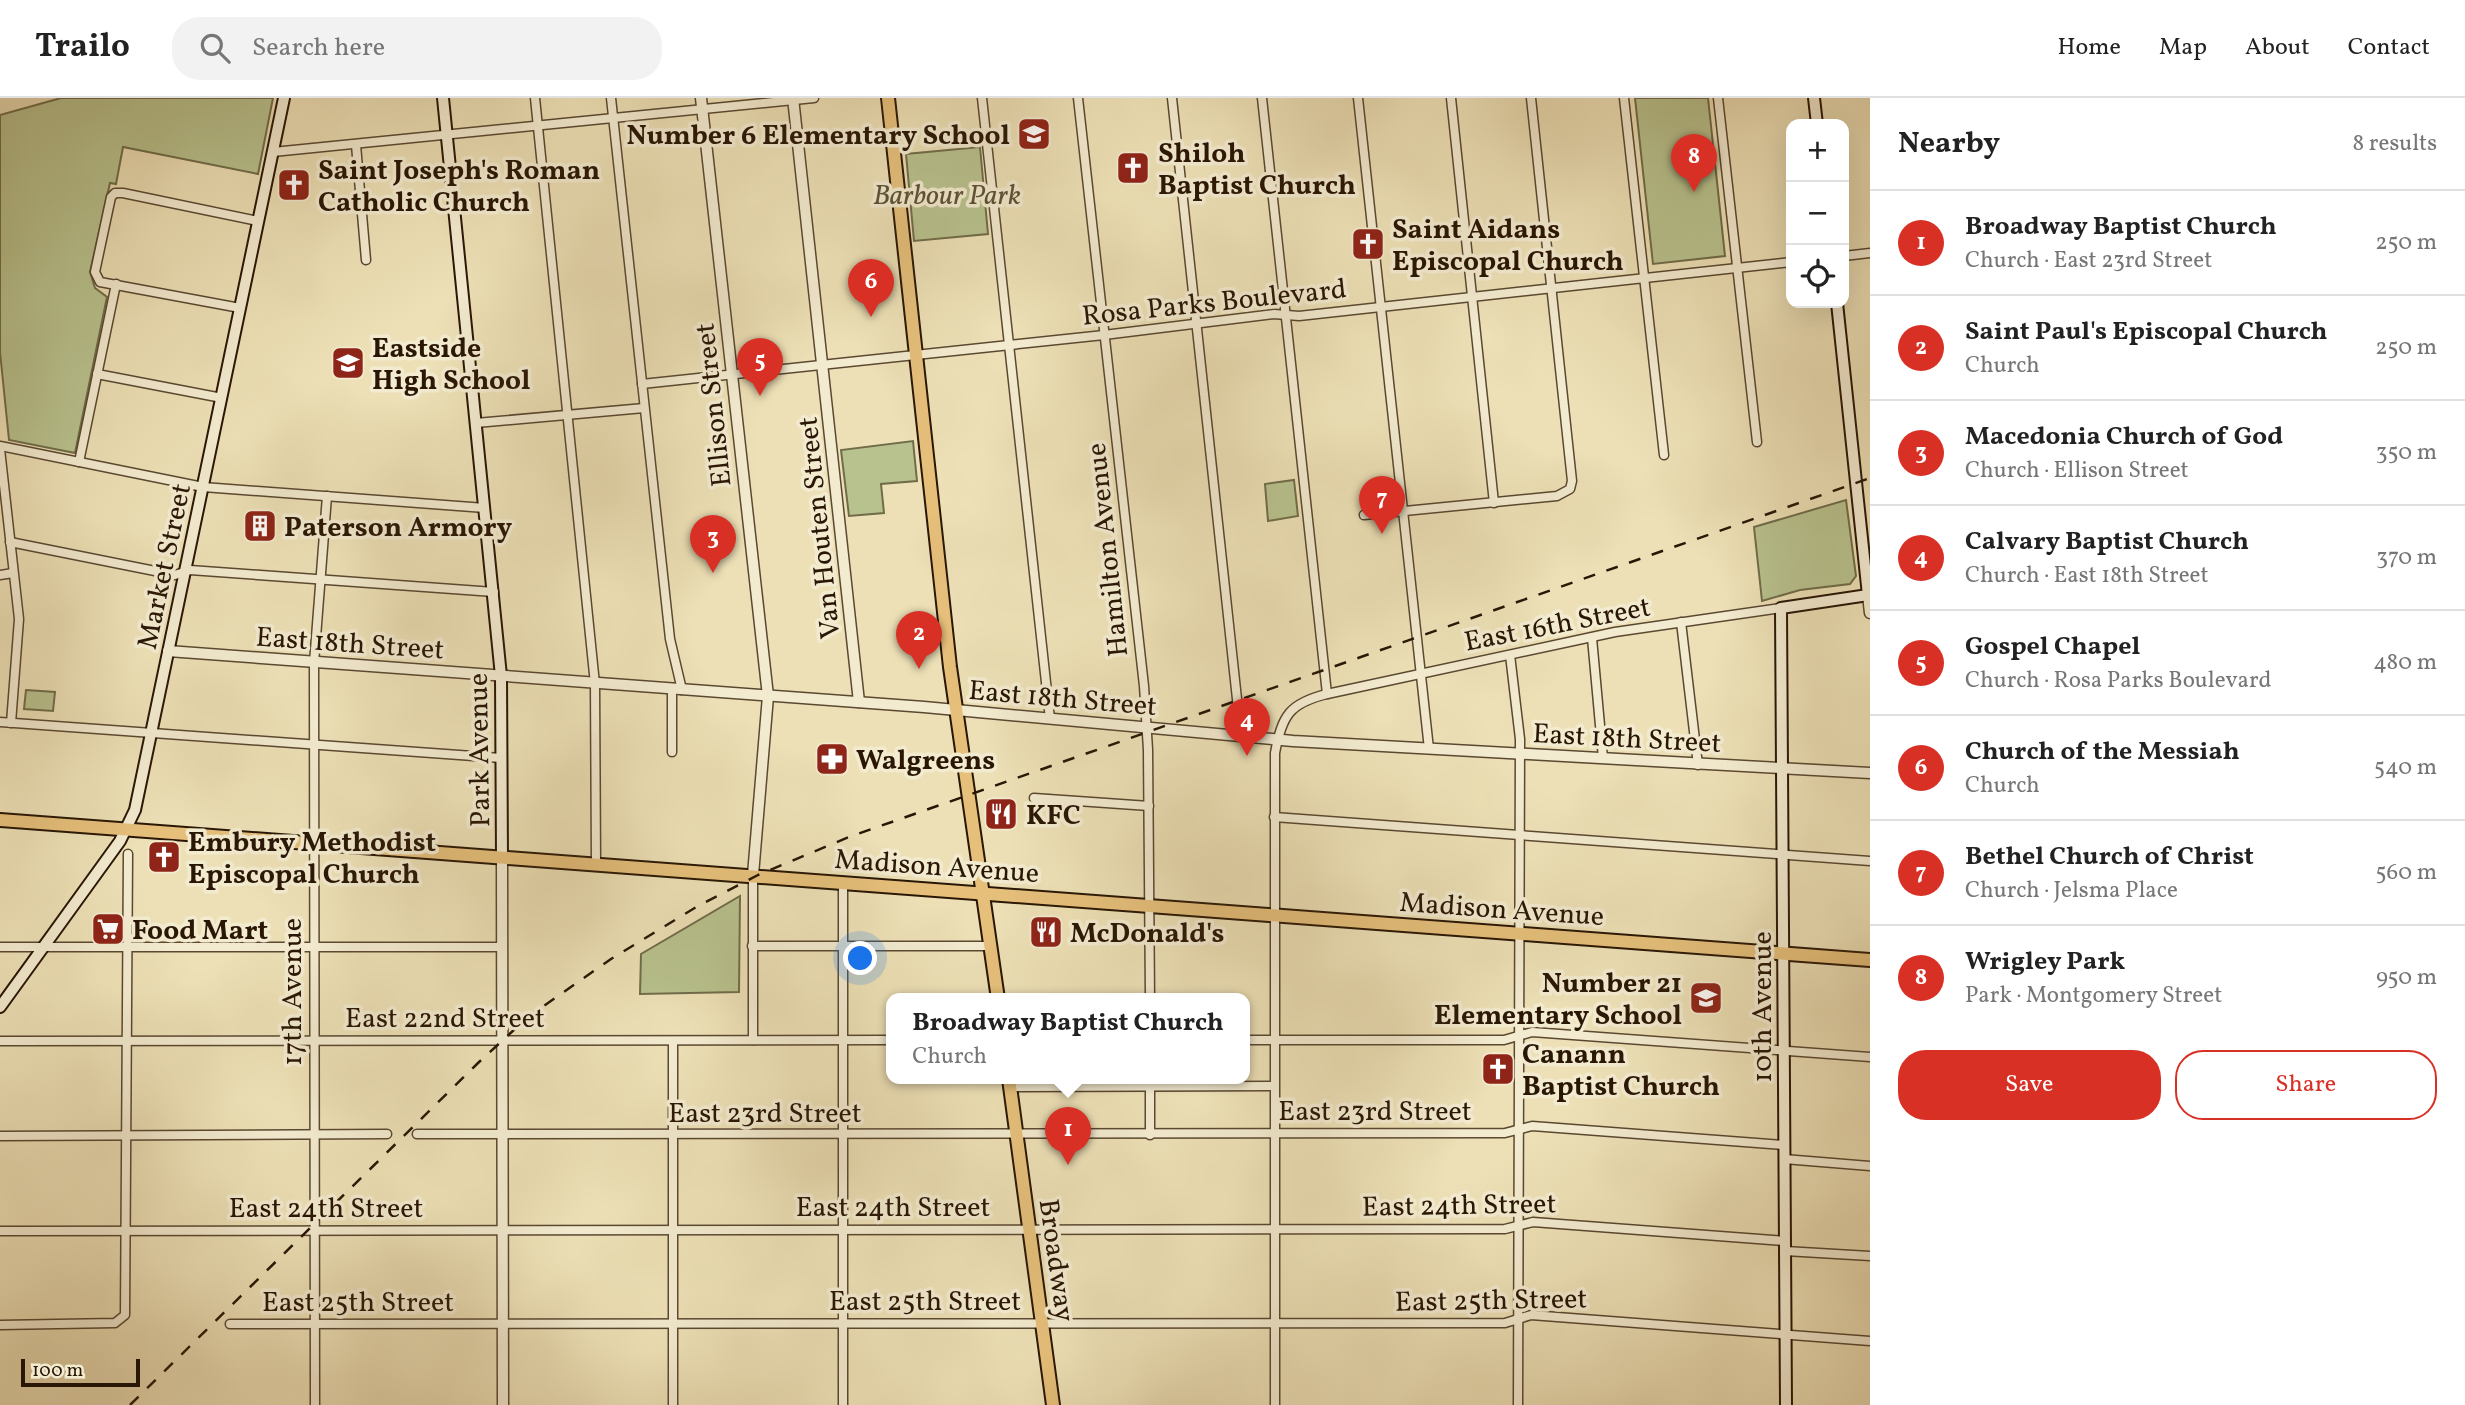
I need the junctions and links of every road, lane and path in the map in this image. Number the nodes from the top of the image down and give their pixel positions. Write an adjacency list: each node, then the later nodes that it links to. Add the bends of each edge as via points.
1 (284, 98): 25 (main road, Market Street)
2 (443, 98): 23 (main road, Park Avenue)
3 (535, 98): 22 (street)
4 (611, 98): 20 (street)
5 (701, 98): 19 (street, Ellison Street)
6 (814, 98): 18 (street)
7 (888, 98): 43 (main road)
8 (982, 98): 42 (street)
9 (1078, 98): 41 (street, Hamilton Avenue)
10 (1172, 98): 40 (street)
11 (1262, 98): 39 (street)
12 (1358, 98): 36 (street)
13 (1451, 98): 35 (street)
14 (1531, 98): 34 (street)
15 (1624, 98): 32 (street)
16 (1718, 98): 31 (street)
17 (1814, 98): 21 (main road)
18 (793, 99): 19 (street); 44 (street, Van Houten Street)
19 (703, 110): 20 (street); 46 (street, Ellison Street)
20 (613, 119): 22 (street); 47 (street)
21 (1816, 119)
22 (538, 126): 23 (street); 50 (street)
23 (447, 136): 24 (street); 51 (main road, Park Avenue)
24 (356, 145): 25 (street); 29 (street)
25 (272, 152): 26 (main road, Market Street)
26 (258, 221): 33 (street, via 112,194 95,272 100,282); 37 (main road, Market Street)
27 (1870, 253): 28 (street)
28 (1849, 255)
29 (366, 260)
30 (1786, 263): 31 (street, Rosa Parks Boulevard)
31 (1738, 268): 32 (street, Rosa Parks Boulevard); 52 (street)
32 (1644, 279): 34 (street, Rosa Parks Boulevard); 54 (street)
33 (116, 284): 37 (street); 45 (street)
34 (1551, 288): 35 (street, Rosa Parks Boulevard); 59 (street, via 1572,481 1565,494)
35 (1471, 297): 36 (street, Rosa Parks Boulevard); 59 (street)
36 (1381, 307): 39 (street, Rosa Parks Boulevard); 61 (street)
37 (240, 308): 48 (main road, Market Street)
38 (1838, 308): 69 (main road)
39 (1286, 314): 40 (street, Rosa Parks Boulevard); 81 (street)
40 (1196, 324): 41 (street, Rosa Parks Boulevard); 90 (street)
41 (1104, 335): 42 (street, Rosa Parks Boulevard); 88 (street, Hamilton Avenue)
42 (1009, 346): 43 (street, Rosa Parks Boulevard); 85 (street)
43 (916, 356): 44 (street, Rosa Parks Boulevard); 84 (main road)
44 (822, 365): 46 (street, Rosa Parks Boulevard); 83 (street, Van Houten Street)
45 (97, 374): 48 (street); 55 (street)
46 (732, 375): 47 (street, Rosa Parks Boulevard); 82 (street, Ellison Street)
47 (642, 384): 49 (street)
48 (222, 398): 57 (main road, Market Street)
49 (644, 408): 50 (street); 80 (street)
50 (566, 416): 51 (street); 79 (street)
51 (476, 423): 60 (main road, Park Avenue)
52 (1757, 442)
53 (0, 448): 55 (street); 56 (street)
54 (1664, 454)
55 (79, 462): 57 (street)
56 (1, 483): 63 (street)
57 (203, 487): 58 (street); 64 (main road, Market Street)
58 (327, 496): 60 (street); 67 (street, 17th Avenue)
59 (1494, 503): 61 (street)
60 (485, 508): 68 (main road, Park Avenue)
61 (1404, 512): 62 (street); 77 (street)
62 (1364, 515)
63 (10, 542): 64 (street, via 175,575); 65 (street)
64 (186, 571): 67 (street); 74 (main road, Market Street)
65 (13, 573): 66 (street); 87 (street, via 19,619)
66 (0, 575)
67 (320, 580): 68 (street); 76 (street, 17th Avenue)
68 (494, 592): 78 (main road, Park Avenue)
69 (1869, 595): 70 (main road, East 16th Street); 71 (street)
70 (1781, 608): 72 (street, East 16th Street); 99 (main road, 10th Avenue)
71 (1870, 613)
72 (1681, 622): 73 (street, East 16th Street); 98 (street)
73 (1592, 638): 75 (street, East 16th Street); 97 (street)
74 (168, 650): 76 (street, East 18th Street); 89 (main road, Market Street)
75 (1510, 655): 77 (street, East 16th Street); 95 (street)
76 (314, 663): 78 (street, East 18th Street); 92 (street, 17th Avenue)
77 (1421, 674): 81 (street, East 16th Street); 93 (street)
78 (501, 676): 79 (street, East 18th Street); 96 (main road, Park Avenue)
79 (595, 684): 80 (street, East 18th Street); 112 (street)
80 (677, 690): 82 (street, East 18th Street); 94 (street)
81 (1327, 694): 91 (street, East 16th Street, via 1292,707)
82 (768, 696): 83 (street, East 18th Street); 113 (street, Ellison Street)
83 (859, 702): 84 (street, East 18th Street)
84 (957, 711): 85 (street, East 18th Street); 115 (main road)
85 (1050, 719): 88 (street, East 18th Street)
86 (0, 722): 87 (street)
87 (10, 723): 89 (street)
88 (1147, 728): 90 (street, East 18th Street); 102 (street, Hamilton Avenue)
89 (150, 733): 92 (street); 105 (main road, Market Street)
90 (1241, 736): 91 (street, East 18th Street)
91 (1277, 740): 93 (street, East 18th Street); 103 (street)
92 (314, 744): 96 (street); 107 (street, 17th Avenue)
93 (1429, 749): 95 (street, East 18th Street)
94 (672, 751)
95 (1519, 754): 97 (street, East 18th Street); 106 (street)
96 (502, 758): 110 (main road, Park Avenue)
97 (1603, 758): 98 (street, East 18th Street)
98 (1698, 765): 99 (street, East 18th Street)
99 (1782, 769): 100 (street, East 18th Street); 109 (main road, 10th Avenue)
100 (1870, 773)
101 (1034, 797): 102 (street)
102 (1149, 806): 116 (street, Hamilton Avenue)
103 (1274, 817): 106 (street); 117 (street)
104 (0, 820): 105 (main road, Madison Avenue)
105 (127, 830): 107 (main road, Madison Avenue); 123 (main road, Market Street)
106 (1519, 834): 109 (street); 118 (street)
107 (314, 843): 110 (main road, Madison Avenue); 125 (street, 17th Avenue)
108 (128, 854): 124 (street)
109 (1782, 854): 111 (street); 127 (main road, 10th Avenue)
110 (502, 858): 112 (main road, Madison Avenue); 126 (street, Park Avenue)
111 (1870, 861)
112 (596, 865): 113 (main road, Madison Avenue)
113 (753, 875): 114 (main road, Madison Avenue); 119 (street)
114 (843, 882): 115 (main road, Madison Avenue); 120 (street)
115 (983, 893): 116 (main road, Madison Avenue); 121 (main road)
116 (1149, 906): 117 (main road, Madison Avenue); 130 (street, Hamilton Avenue)
117 (1274, 915): 118 (main road, Madison Avenue); 138 (street)
118 (1519, 934): 127 (main road, Madison Avenue); 132 (street)
119 (752, 946): 120 (street); 134 (street)
120 (843, 946): 121 (street); 135 (street)
121 (991, 946): 129 (main road)
122 (0, 947): 123 (street)
123 (43, 947): 124 (street); 131 (main road, Market Street)
124 (125, 947): 125 (street); 140 (street)
125 (314, 947): 126 (street); 141 (street, 17th Avenue)
126 (502, 947): 133 (street, Park Avenue)
127 (1783, 953): 128 (main road, Madison Avenue); 143 (main road, 10th Avenue)
128 (1870, 960)
129 (997, 993)
130 (1150, 993)
131 (0, 1007)
132 (1518, 1036): 138 (street, via 1504,1040); 143 (street, via 1532,1032); 149 (street)
133 (500, 1040): 141 (street, East 22nd Street); 142 (street, East 22nd Street); 159 (street, Park Avenue)
134 (752, 1040): 135 (street, East 22nd Street); 142 (street, East 22nd Street)
135 (843, 1040): 136 (street, East 22nd Street); 152 (street)
136 (886, 1040)
137 (1250, 1040): 138 (street)
138 (1275, 1040): 148 (street)
139 (0, 1041): 140 (street, East 22nd Street)
140 (125, 1041): 141 (street, East 22nd Street); 153 (street)
141 (314, 1041): 154 (street, 17th Avenue)
142 (673, 1041): 156 (street)
143 (1784, 1051): 144 (street); 161 (main road, 10th Avenue)
144 (1870, 1057)
145 (1009, 1084): 160 (main road, Broadway)
146 (1150, 1084): 157 (street)
147 (1212, 1084): 148 (street)
148 (1275, 1086): 150 (street)
149 (1518, 1130): 150 (street, East 23rd Street); 161 (street, East 23rd Street, via 1532,1126); 164 (street)
150 (1274, 1133): 157 (street, East 23rd Street); 167 (street)
151 (417, 1134): 159 (street, East 23rd Street)
152 (843, 1134): 156 (street, East 23rd Street); 160 (street, East 23rd Street); 169 (street)
153 (125, 1135): 154 (street); 158 (street); 172 (street)
154 (314, 1135): 155 (street); 165 (street, 17th Avenue)
155 (387, 1135)
156 (673, 1135): 159 (street, East 23rd Street); 168 (street)
157 (1150, 1135): 160 (street, East 23rd Street)
158 (0, 1136)
159 (502, 1136): 170 (street, Park Avenue)
160 (1016, 1136): 166 (main road, Broadway)
161 (1784, 1145): 162 (main road, 10th Avenue)
162 (1784, 1159): 163 (street); 173 (main road, 10th Avenue)
163 (1870, 1166)
164 (1518, 1225): 167 (street, East 24th Street, via 1505,1229); 173 (street, East 24th Street, via 1611,1226); 175 (street)
165 (314, 1228): 170 (street, East 24th Street); 172 (street, East 24th Street); 180 (street, 17th Avenue)
166 (1028, 1228): 167 (street, East 24th Street); 169 (street, East 24th Street); 177 (main road, Broadway)
167 (1274, 1228): 178 (street)
168 (673, 1229): 169 (street, East 24th Street); 170 (street, East 24th Street); 182 (street)
169 (843, 1229): 176 (street)
170 (503, 1230): 181 (street, Park Avenue)
171 (0, 1231): 172 (street, East 24th Street)
172 (126, 1231): 183 (street, via 127,1306 125,1315 115,1323)
173 (1785, 1246): 174 (street, East 24th Street); 184 (main road, 10th Avenue)
174 (1870, 1256)
175 (1518, 1319): 178 (street, East 25th Street, via 1506,1323); 184 (street, East 25th Street, via 1531,1315); 192 (street)
176 (843, 1323): 177 (street, East 25th Street); 182 (street, East 25th Street); 189 (street)
177 (1041, 1323): 178 (street, East 25th Street); 190 (main road, Broadway)
178 (1275, 1323): 191 (street)
179 (230, 1324): 180 (street, East 25th Street)
180 (314, 1324): 181 (street, East 25th Street); 186 (street, 17th Avenue)
181 (503, 1324): 182 (street, East 25th Street); 187 (street, Park Avenue)
182 (673, 1324): 188 (street)
183 (0, 1325)
184 (1785, 1334): 185 (street, East 25th Street); 193 (main road, 10th Avenue)
185 (1870, 1341)
186 (314, 1405)
187 (503, 1405)
188 (673, 1405)
189 (843, 1405)
190 (1053, 1405)
191 (1275, 1405)
192 (1518, 1405)
193 (1786, 1405)

